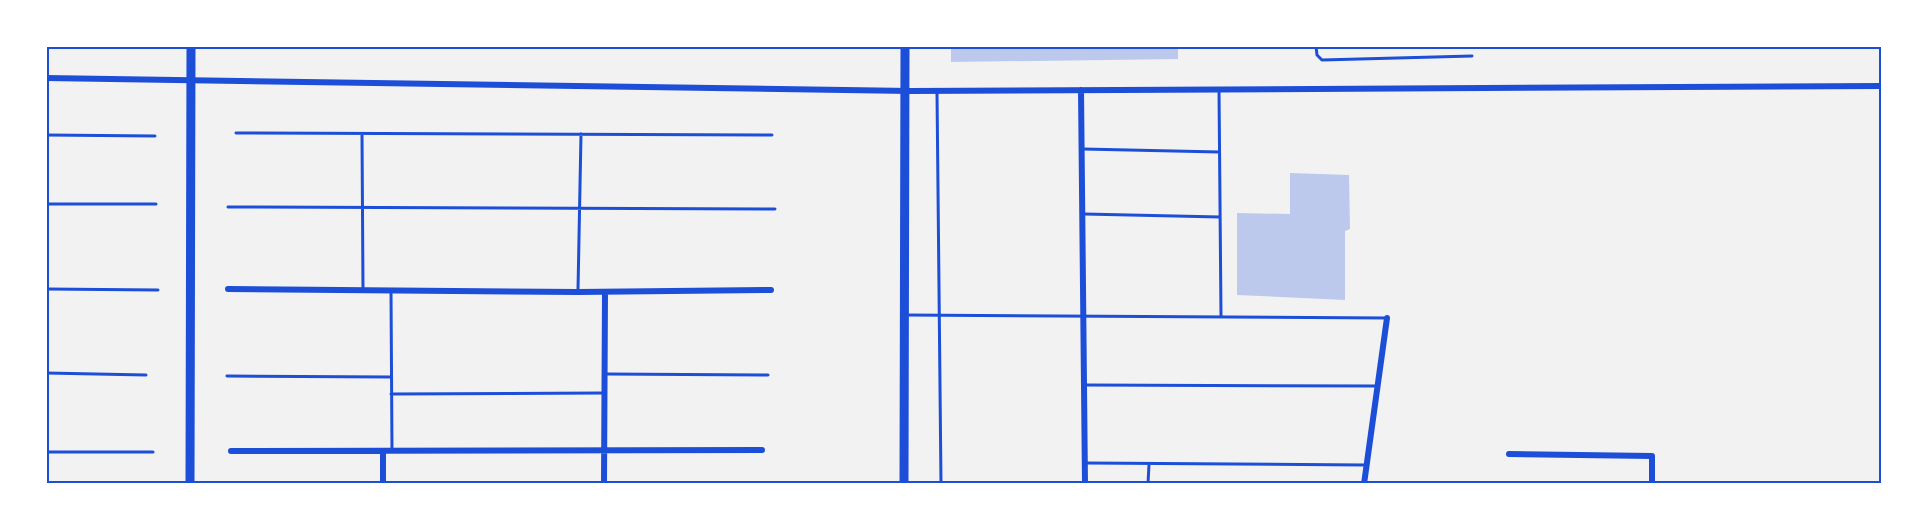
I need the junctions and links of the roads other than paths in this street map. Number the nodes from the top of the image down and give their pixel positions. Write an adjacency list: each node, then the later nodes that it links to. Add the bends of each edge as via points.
1 (191, 46): 6 (main road)
2 (905, 46): 10 (main road)
3 (1316, 46): 4 (lane, via 1322,60)
4 (1472, 56)
5 (46, 78): 6 (street)
6 (191, 81): 10 (street); 62 (main road)
7 (1881, 86): 9 (street)
8 (1081, 90): 9 (street); 11 (street); 18 (street)
9 (1219, 90): 19 (lane)
10 (905, 91): 11 (street); 36 (main road)
11 (938, 91): 37 (lane)
12 (236, 132): 13 (lane)
13 (362, 133): 14 (lane); 23 (lane)
14 (581, 134): 16 (lane); 24 (lane)
15 (46, 135): 17 (lane)
16 (772, 135)
17 (155, 136)
18 (1082, 149): 19 (lane); 26 (street)
19 (1219, 152): 27 (lane)
20 (46, 204): 21 (lane)
21 (156, 204)
22 (228, 207): 23 (lane)
23 (364, 208): 24 (lane); 32 (lane)
24 (579, 209): 25 (lane); 34 (lane)
25 (775, 210)
26 (1082, 214): 27 (lane); 38 (street)
27 (1220, 217): 39 (lane)
28 (46, 288): 30 (lane)
29 (228, 289): 32 (street)
30 (158, 290)
31 (771, 290): 35 (street)
32 (363, 291): 33 (street)
33 (391, 291): 34 (street); 46 (lane)
34 (578, 292): 35 (street)
35 (605, 292): 42 (street)
36 (904, 315): 37 (lane); 65 (main road)
37 (938, 315): 38 (lane); 66 (lane)
38 (1083, 315): 39 (lane); 47 (street)
39 (1221, 316): 40 (lane)
40 (1386, 318): 48 (street)
41 (46, 373): 43 (lane)
42 (605, 374): 44 (lane); 50 (street)
43 (146, 375)
44 (768, 375)
45 (227, 376): 46 (lane)
46 (391, 377): 49 (lane)
47 (1084, 385): 48 (lane); 59 (street)
48 (1377, 386): 61 (street)
49 (391, 393): 50 (lane); 55 (lane)
50 (604, 393): 51 (street)
51 (603, 450): 52 (street); 55 (street); 64 (street)
52 (762, 450)
53 (231, 451): 54 (street)
54 (383, 451): 55 (street); 63 (street)
55 (392, 451)
56 (46, 452): 57 (lane)
57 (153, 452)
58 (1509, 454): 70 (street, via 1652,456)
59 (1085, 463): 60 (lane); 67 (street)
60 (1149, 464): 61 (lane); 68 (lane)
61 (1366, 465): 69 (street)
62 (190, 483)
63 (383, 483)
64 (604, 483)
65 (904, 483)
66 (941, 483)
67 (1085, 483)
68 (1148, 483)
69 (1364, 483)
70 (1652, 483)

